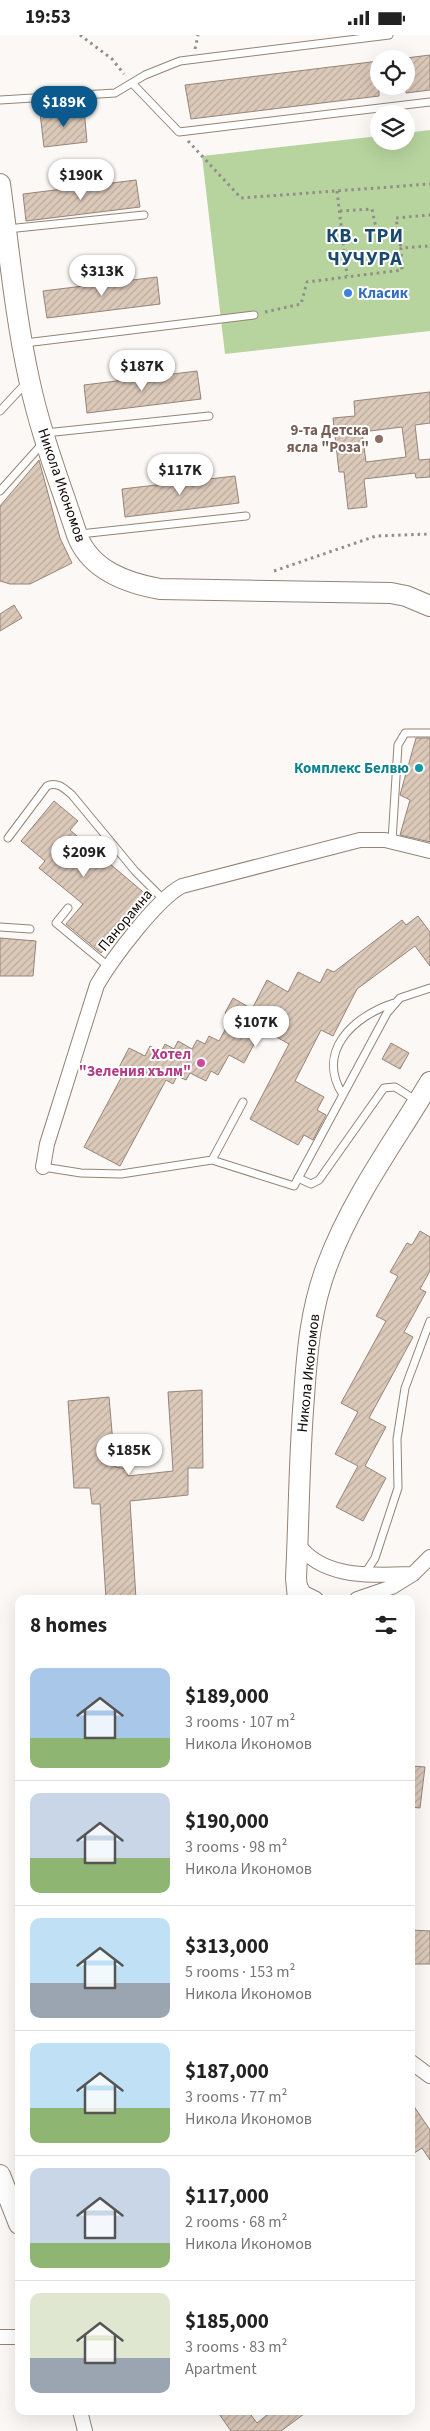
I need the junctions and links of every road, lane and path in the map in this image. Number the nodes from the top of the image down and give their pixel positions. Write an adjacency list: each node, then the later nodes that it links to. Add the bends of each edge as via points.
1 (80, 35): 3 (path, via 112,59)
2 (389, 35): 3 (lane, via 180,61)
3 (132, 83): 4 (lane, via 116,93); 6 (lane)
4 (0, 100)
5 (430, 103): 6 (lane)
6 (179, 132): 9 (path, via 241,198)
7 (0, 183): 13 (street, Никола Икономов)
8 (430, 184): 9 (path)
9 (337, 191): 10 (path)
10 (340, 211): 14 (path, via 372,209 377,233); 17 (path)
11 (144, 215): 13 (lane)
12 (430, 215): 14 (path, via 396,217)
13 (7, 229): 19 (street, Никола Икономов)
14 (398, 231): 16 (path)
15 (430, 246): 16 (path)
16 (401, 248): 17 (path, via 402,270)
17 (347, 276): 18 (path, via 307,282 301,304)
18 (254, 315): 19 (lane)
19 (22, 343): 20 (street, Никола Икономов)
20 (29, 381): 21 (lane); 23 (street, Никола Икономов)
21 (0, 411)
22 (209, 416): 23 (lane)
23 (45, 437): 24 (lane); 27 (street, Никола Икономов)
24 (0, 491)
25 (246, 516): 27 (lane)
26 (430, 534): 28 (path, via 376,536)
27 (77, 535): 29 (street, Никола Икономов, via 85,551 98,564 115,575 145,586 200,591 391,593)
28 (268, 573)
29 (430, 607)
30 (430, 733): 32 (lane, via 405,733 399,741)
31 (8, 837): 34 (lane, via 47,786 60,786 72,795 135,871)
32 (392, 841): 33 (street, Панорамна); 34 (street, Панорамна, via 372,839 342,844 182,886)
33 (430, 851)
34 (163, 899): 38 (street, Панорамна)
35 (68, 908): 38 (lane, via 56,923)
36 (0, 927): 37 (lane)
37 (30, 929)
38 (108, 966): 46 (street, Панорамна, via 97,985 80,1035)
39 (430, 988): 40 (lane)
40 (396, 1002): 42 (lane, via 375,1032); 42 (lane, via 360,1018 342,1039 334,1068)
41 (430, 1082): 44 (street, Никола Икономов)
42 (343, 1095): 47 (lane)
43 (243, 1102): 45 (lane)
44 (418, 1102): 47 (lane, via 394,1087 386,1087 319,1179 311,1184); 49 (street, Никола Икономов, via 355,1205 321,1283 307,1345)
45 (212, 1159): 46 (lane, via 121,1174 81,1173); 47 (lane, via 294,1186)
46 (43, 1167)
47 (298, 1178)
48 (430, 1321): 52 (lane, via 406,1388 397,1439 398,1488 375,1558)
49 (297, 1543): 51 (street, via 311,1559); 54 (street, Никола Икономов)
50 (430, 1557): 53 (street)
51 (325, 1567): 52 (street); 54 (street, via 306,1567)
52 (364, 1575): 53 (street)
53 (413, 1575): 57 (street)
54 (296, 1578): 55 (street, Никола Икономов); 56 (street)
55 (298, 1595)
56 (308, 1595)
57 (369, 1595)
58 (415, 2065): 59 (street)
59 (430, 2076)
60 (0, 2175): 61 (street)
61 (15, 2214)
62 (0, 2337): 63 (street)
63 (15, 2337)
64 (81, 2415): 65 (street)
65 (85, 2431)

